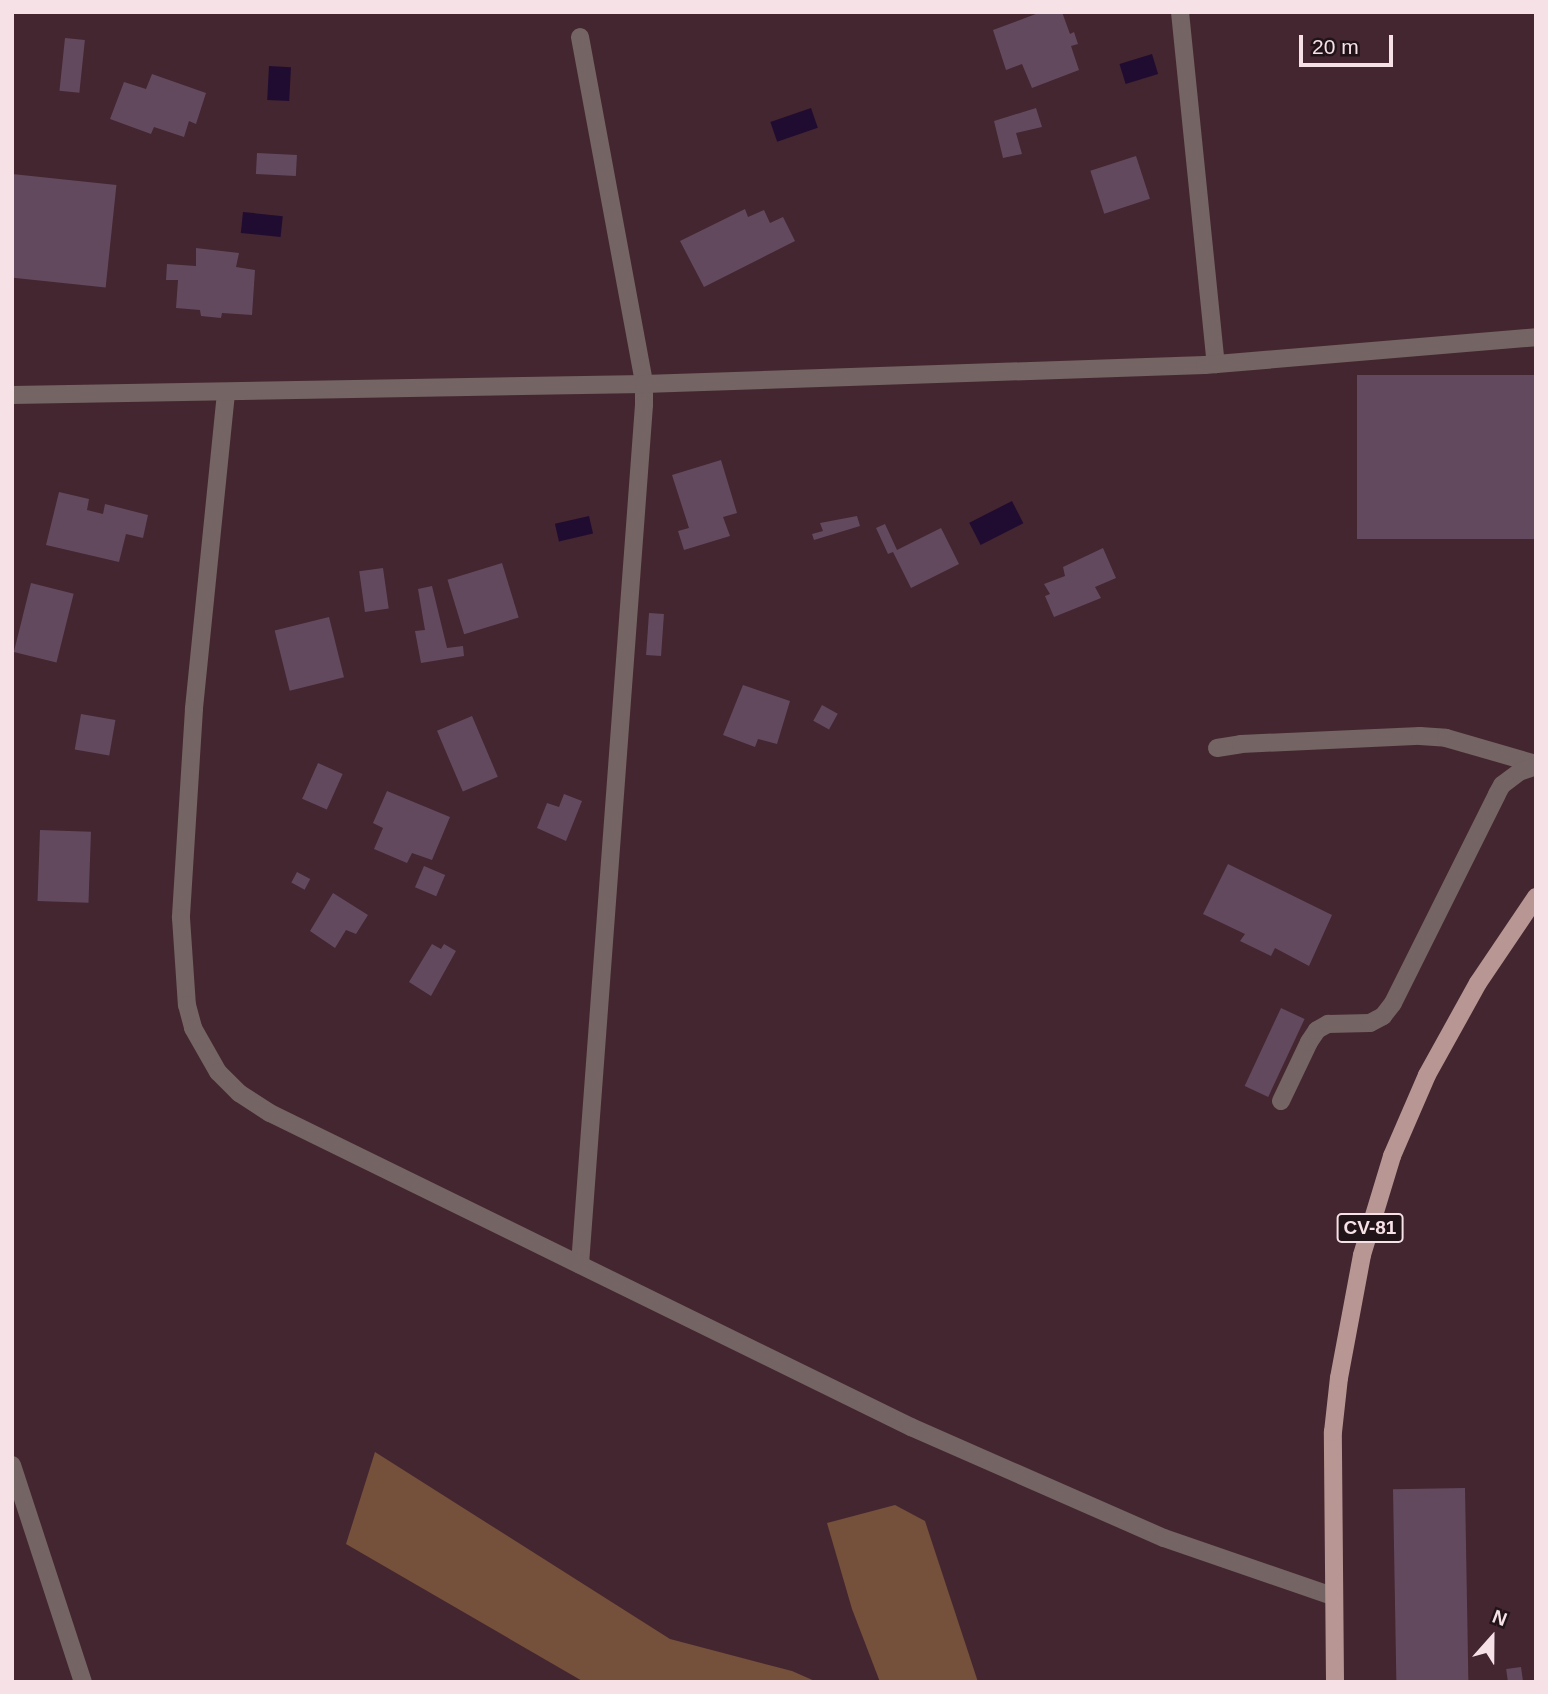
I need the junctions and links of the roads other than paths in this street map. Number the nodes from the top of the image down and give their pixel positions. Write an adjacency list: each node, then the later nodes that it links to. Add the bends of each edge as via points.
1 (1180, 12): 4 (lane)
2 (580, 37): 5 (lane)
3 (1536, 337): 4 (lane)
4 (1216, 364): 5 (lane)
5 (644, 384): 6 (lane); 12 (lane)
6 (226, 393): 7 (lane); 12 (lane, via 194,709 181,918 193,1028 218,1072 270,1113)
7 (12, 395)
8 (1217, 748): 9 (lane, via 1420,736 1446,738)
9 (1536, 765): 11 (lane, via 1519,772 1497,794 1393,1003 1370,1023 1328,1024 1317,1030)
10 (1536, 897): 14 (main road, CV-81, via 1450,1031 1407,1120 1376,1202 1339,1378 1331,1477)
11 (1281, 1101)
12 (580, 1265): 14 (lane, via 911,1427 1126,1522 1254,1572)
13 (12, 1465): 15 (lane)
14 (1332, 1596): 16 (main road, CV-81)
15 (83, 1682)
16 (1335, 1682)

